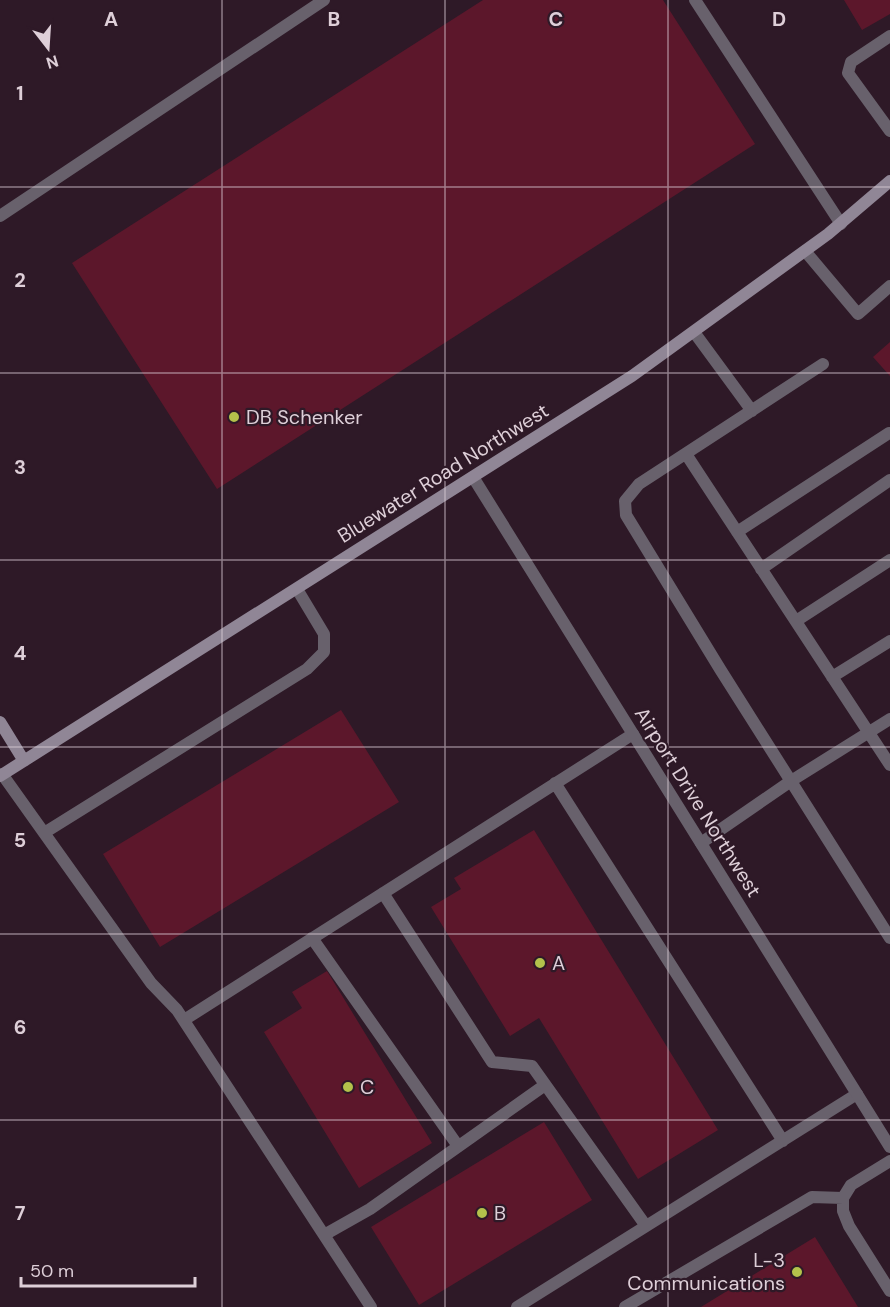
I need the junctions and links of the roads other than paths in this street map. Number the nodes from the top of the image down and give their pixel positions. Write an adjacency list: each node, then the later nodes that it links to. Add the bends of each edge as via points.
1 (324, 0): 6 (street)
2 (695, 0): 7 (street)
3 (890, 36): 4 (street, via 851,62 848,73)
4 (890, 131)
5 (890, 181): 7 (street, Bluewater Road Northwest)
6 (0, 216)
7 (841, 224): 8 (street, Bluewater Road Northwest)
8 (805, 251): 9 (street, via 858,314); 10 (street, Bluewater Road Northwest)
9 (890, 286)
10 (694, 332): 12 (street); 15 (street, Bluewater Road Northwest)
11 (823, 364): 12 (street)
12 (752, 411): 14 (street)
13 (889, 433): 17 (street)
14 (686, 454): 17 (street); 31 (street, via 639,484 625,501 626,515)
15 (473, 477): 20 (street, Bluewater Road Northwest); 27 (street, Airport Drive Northwest)
16 (890, 480): 19 (street)
17 (738, 532): 19 (street)
18 (890, 560): 21 (street)
19 (761, 569): 21 (street)
20 (297, 589): 28 (street, Bluewater Road Northwest); 33 (street, via 324,634 324,652 307,669)
21 (796, 621): 23 (street)
22 (890, 641): 23 (street)
23 (832, 677): 26 (street)
24 (890, 719): 26 (street)
25 (0, 722): 28 (street)
26 (868, 732): 29 (street); 31 (street)
27 (633, 734): 32 (street); 34 (street, Airport Drive Northwest)
28 (24, 761): 30 (street, Bluewater Road Northwest)
29 (890, 765)
30 (1, 775): 33 (street)
31 (791, 782): 34 (street); 37 (street)
32 (555, 783): 35 (street); 41 (street)
33 (44, 833): 38 (street, via 151,983)
34 (701, 843): 40 (street, Airport Drive Northwest)
35 (383, 893): 36 (street); 39 (street, via 492,1062 532,1066)
36 (312, 938): 38 (street); 42 (street)
37 (890, 938)
38 (184, 1020): 47 (street)
39 (545, 1084): 42 (street); 46 (street)
40 (857, 1094): 41 (street); 43 (street, Airport Drive Northwest)
41 (783, 1141): 46 (street)
42 (458, 1146): 47 (street, via 370,1209)
43 (890, 1147)
44 (890, 1161): 45 (street, via 850,1185)
45 (843, 1198): 48 (street, via 849,1226); 51 (street, via 812,1197)
46 (646, 1226): 50 (street)
47 (324, 1235): 49 (street)
48 (890, 1291)
49 (371, 1307)
50 (517, 1307)
51 (625, 1307)

